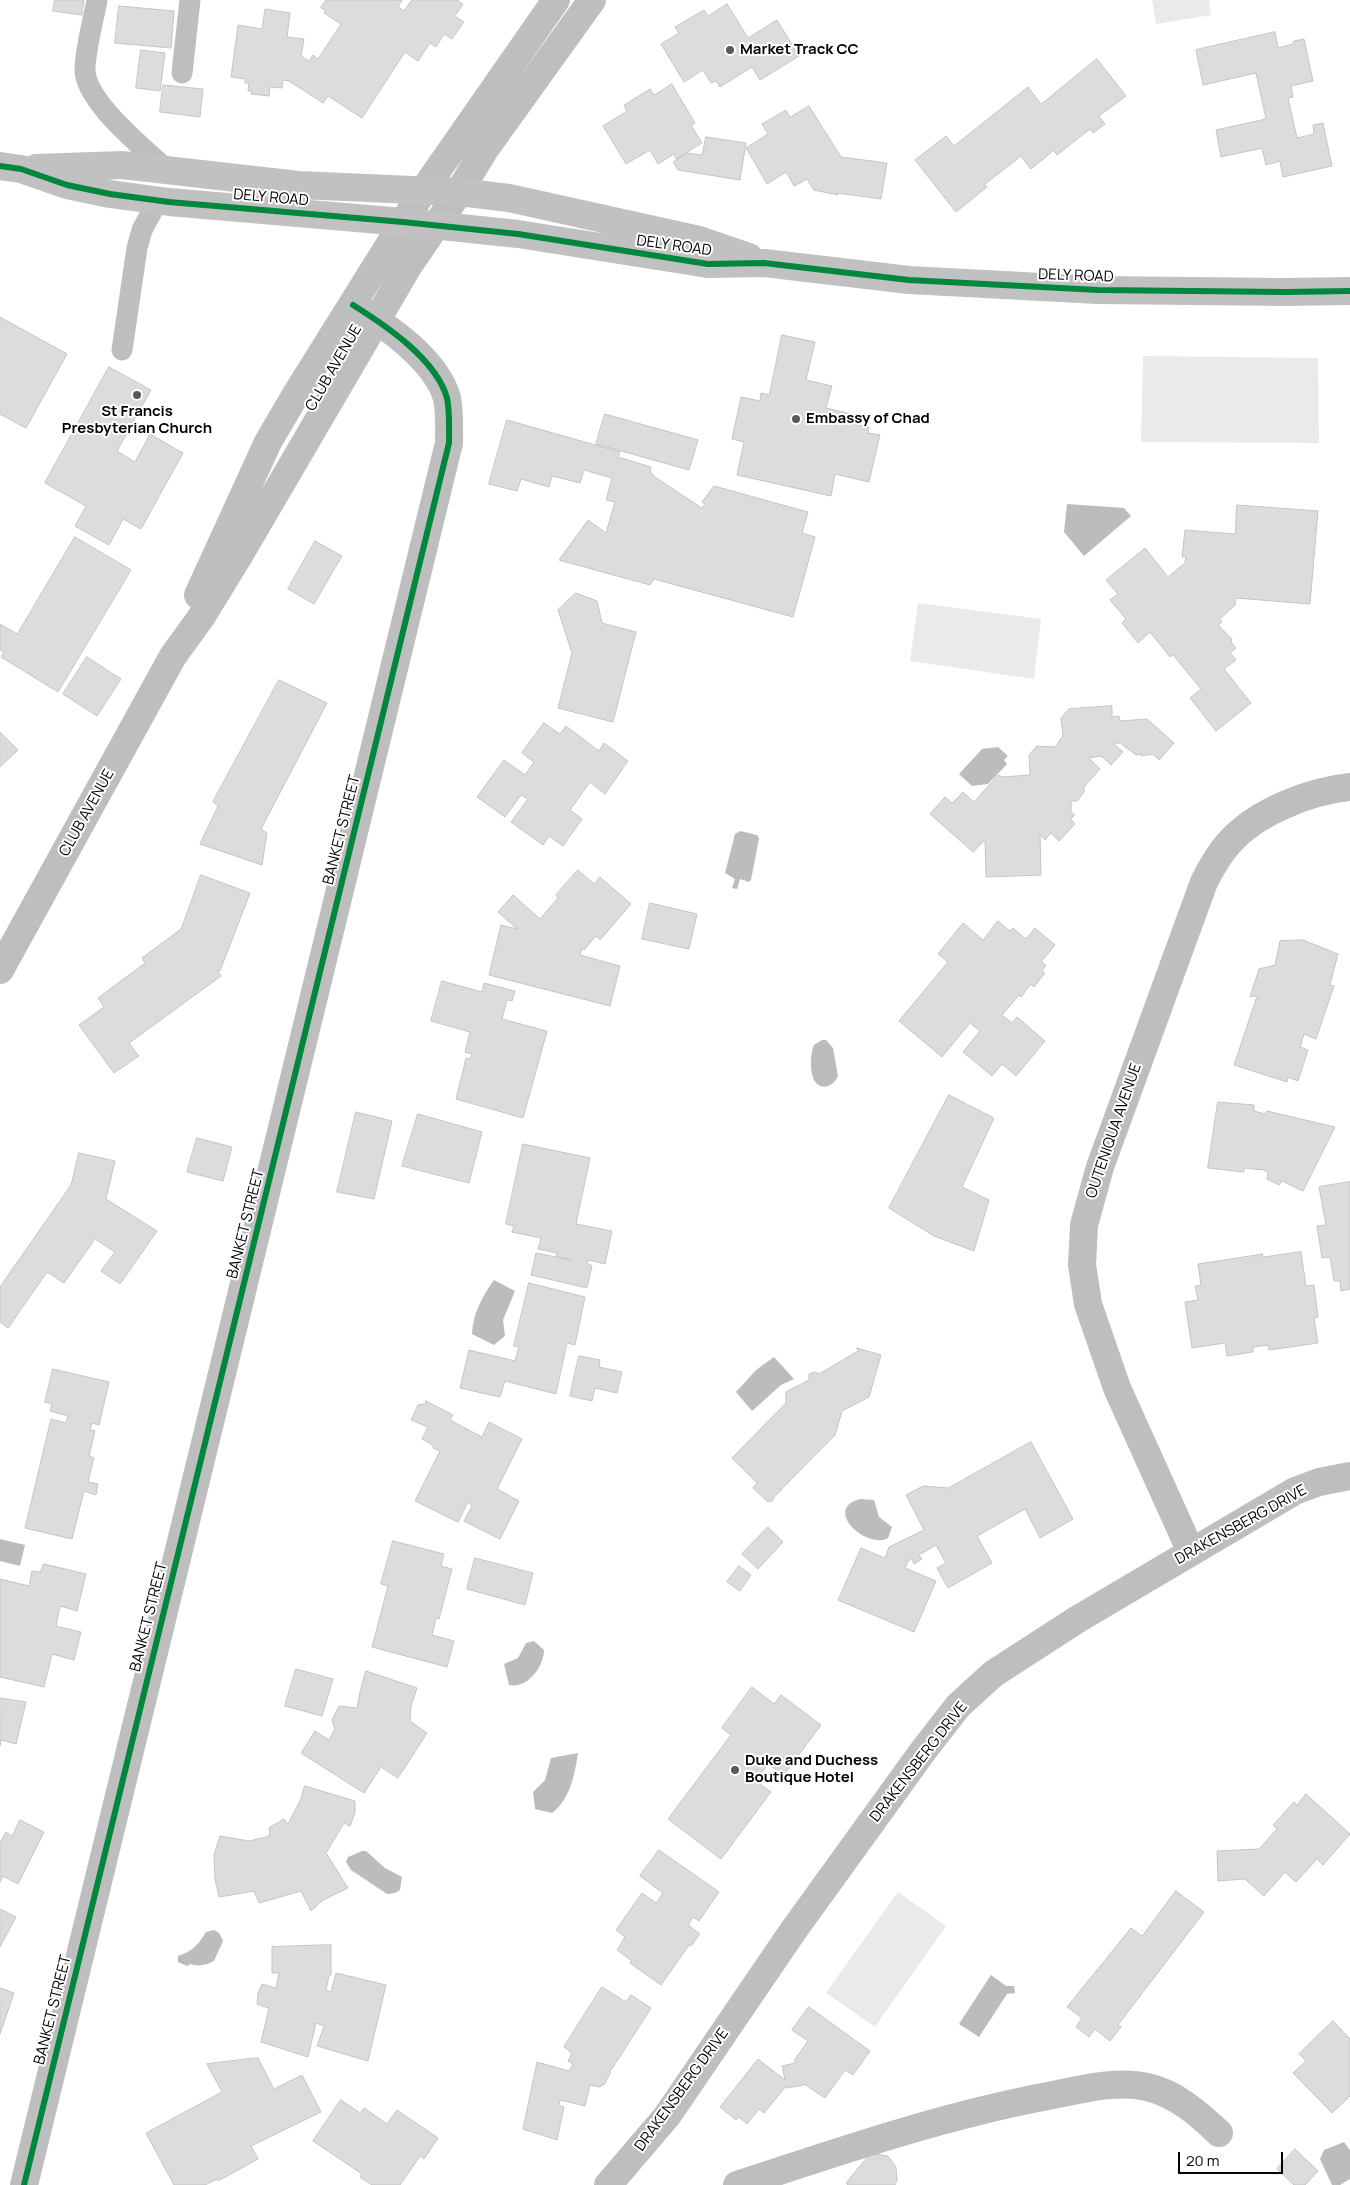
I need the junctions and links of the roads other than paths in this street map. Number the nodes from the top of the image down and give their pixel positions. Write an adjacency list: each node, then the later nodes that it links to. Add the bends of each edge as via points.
1 (97, 0): 7 (lane, via 85,70 92,93 103,109)
2 (190, 0): 5 (lane)
3 (556, 0): 8 (street, CLUB AVENUE)
4 (592, 0): 9 (street, CLUB AVENUE, via 485,149)
5 (182, 73)
6 (11, 168): 7 (street, DELY ROAD, via 122,165); 10 (street, DELY ROAD, via 67,185)
7 (167, 170): 8 (street, DELY ROAD, via 298,186)
8 (423, 190): 9 (street, DELY ROAD); 11 (street, CLUB AVENUE)
9 (459, 192): 12 (street, CLUB AVENUE); 13 (street, DELY ROAD, via 509,198 699,240)
10 (158, 200): 11 (street, DELY ROAD); 17 (lane, via 142,230 137,248)
11 (403, 222): 12 (street, DELY ROAD); 15 (street, CLUB AVENUE)
12 (436, 226): 13 (street, DELY ROAD, via 518,234 708,264); 16 (street, CLUB AVENUE)
13 (764, 263): 14 (street, DELY ROAD, via 908,280 1098,290)
14 (1350, 290)
15 (353, 305): 16 (street, BANKET STREET); 18 (street, CLUB AVENUE, via 268,442 194,602)
16 (376, 319): 18 (street, CLUB AVENUE, via 240,554); 24 (street, BANKET STREET, via 417,353 438,377 446,396 449,443)
17 (122, 350)
18 (173, 656): 20 (street, CLUB AVENUE)
19 (1350, 787): 22 (street, OUTENIQUA AVENUE, via 1301,798 1258,818 1230,841 1216,859 1204,882 1100,1167 1084,1226 1082,1265 1088,1304 1117,1388)
20 (0, 970)
21 (1350, 1476): 22 (street, DRAKENSBERG DRIVE, via 1294,1491)
22 (1191, 1552): 25 (street, DRAKENSBERG DRIVE, via 993,1674 958,1706 793,1931 667,2116)
23 (1219, 2133): 26 (street, via 1193,2109 1147,2087 1098,2086 1006,2104)
24 (24, 2185)
25 (608, 2185)
26 (736, 2185)

